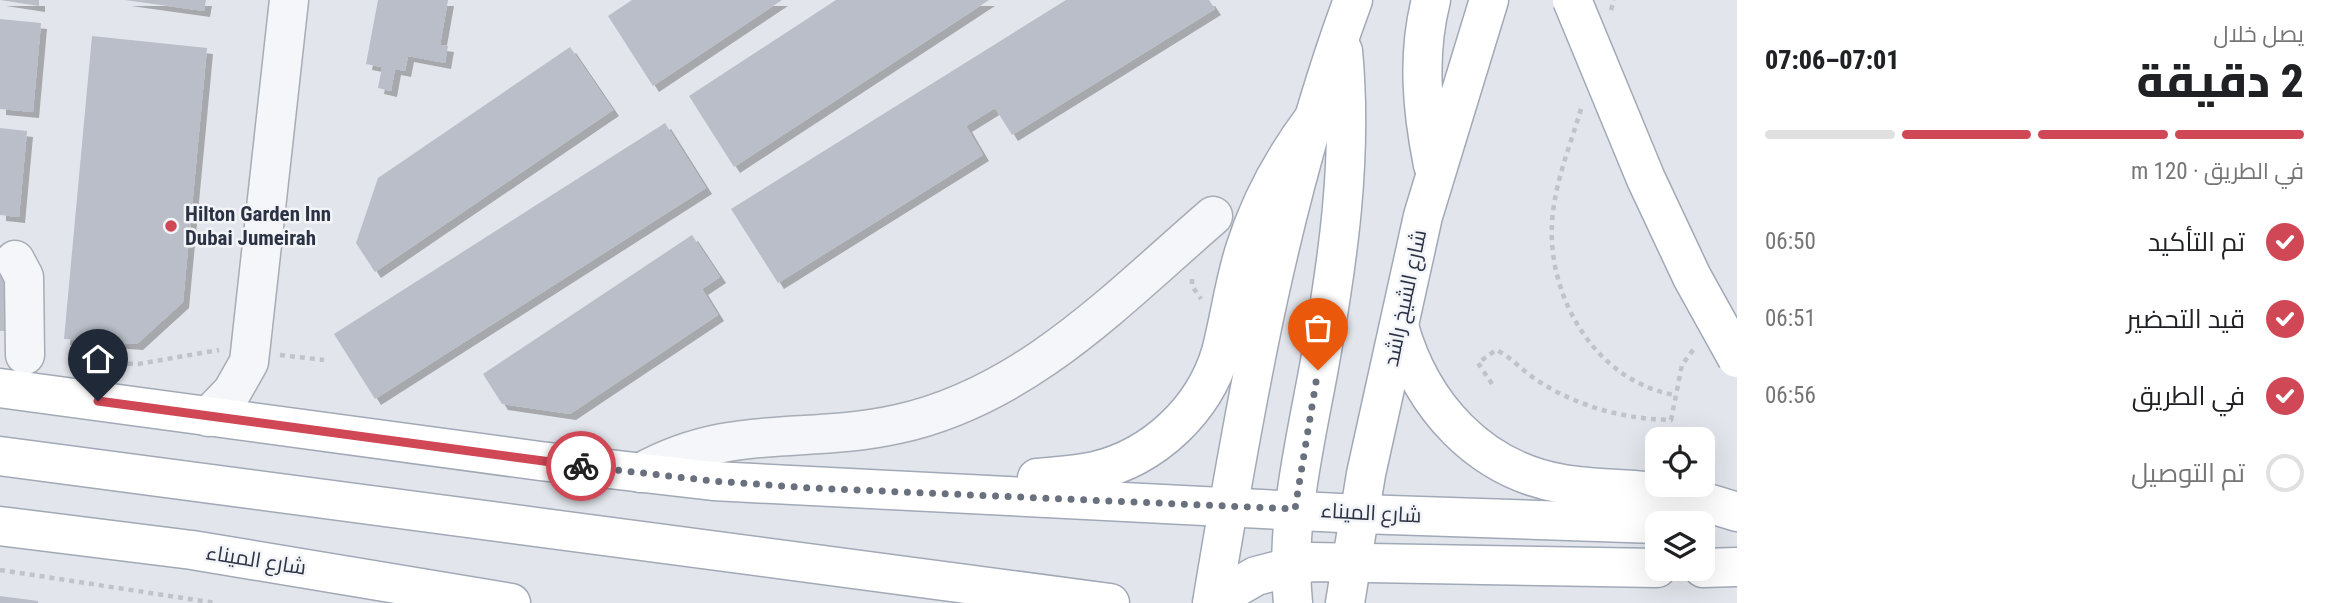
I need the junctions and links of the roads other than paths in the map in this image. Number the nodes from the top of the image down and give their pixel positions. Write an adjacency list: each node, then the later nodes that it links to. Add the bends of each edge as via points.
1 (289, 0): 11 (street)
2 (1432, 0): 7 (main road, via 1422,76)
3 (1489, 0): 7 (main road, شارع الشيخ راشد)
4 (1572, 0): 12 (main road, bridge, via 1646,179)
5 (1347, 16): 6 (main road); 21 (main road, via 1344,207)
6 (1314, 118): 19 (main road, via 1267,193 1239,267 1220,353 1203,391 1178,424 1142,452 1096,471); 20 (main road, via 1268,294)
7 (1434, 171): 10 (main road, شارع الشيخ راشد)
8 (1213, 216): 18 (street, via 1065,344 987,393 929,415 870,429 711,443)
9 (15, 260): 13 (street, via 24,277)
10 (1399, 326): 22 (main road, via 1413,367 1435,404 1465,438 1501,462 1561,484 1669,494); 23 (main road, شارع الشيخ راشد)
11 (250, 357): 15 (street, via 232,392); 16 (street, via 255,395)
12 (1737, 358)
13 (25, 364): 14 (main road, شارع الميناء); 15 (main road, شارع الميناء)
14 (0, 388)
15 (208, 417): 16 (main road, شارع الميناء)
16 (271, 425): 18 (main road, شارع الميناء)
17 (0, 456): 35 (main road)
18 (640, 473): 19 (main road, شارع الميناء)
19 (910, 492): 20 (main road, شارع الميناء)
20 (1229, 506): 21 (main road, شارع الميناء); 31 (main road); 33 (main road)
21 (1295, 509): 23 (main road, شارع الميناء); 31 (main road)
22 (1737, 512)
23 (1360, 514): 24 (main road, شارع الميناء); 32 (main road, شارع الشيخ راشد)
24 (1645, 524)
25 (0, 526): 34 (main road, شارع الميناء, via 192,550)
26 (1715, 526): 27 (main road)
27 (1737, 527)
28 (1737, 567): 29 (main road)
29 (1715, 568)
30 (1645, 569): 32 (main road)
31 (1270, 581): 32 (main road); 33 (main road); 36 (main road)
32 (1345, 591)
33 (1213, 602)
34 (511, 603)
35 (1110, 603)
36 (1293, 603)

